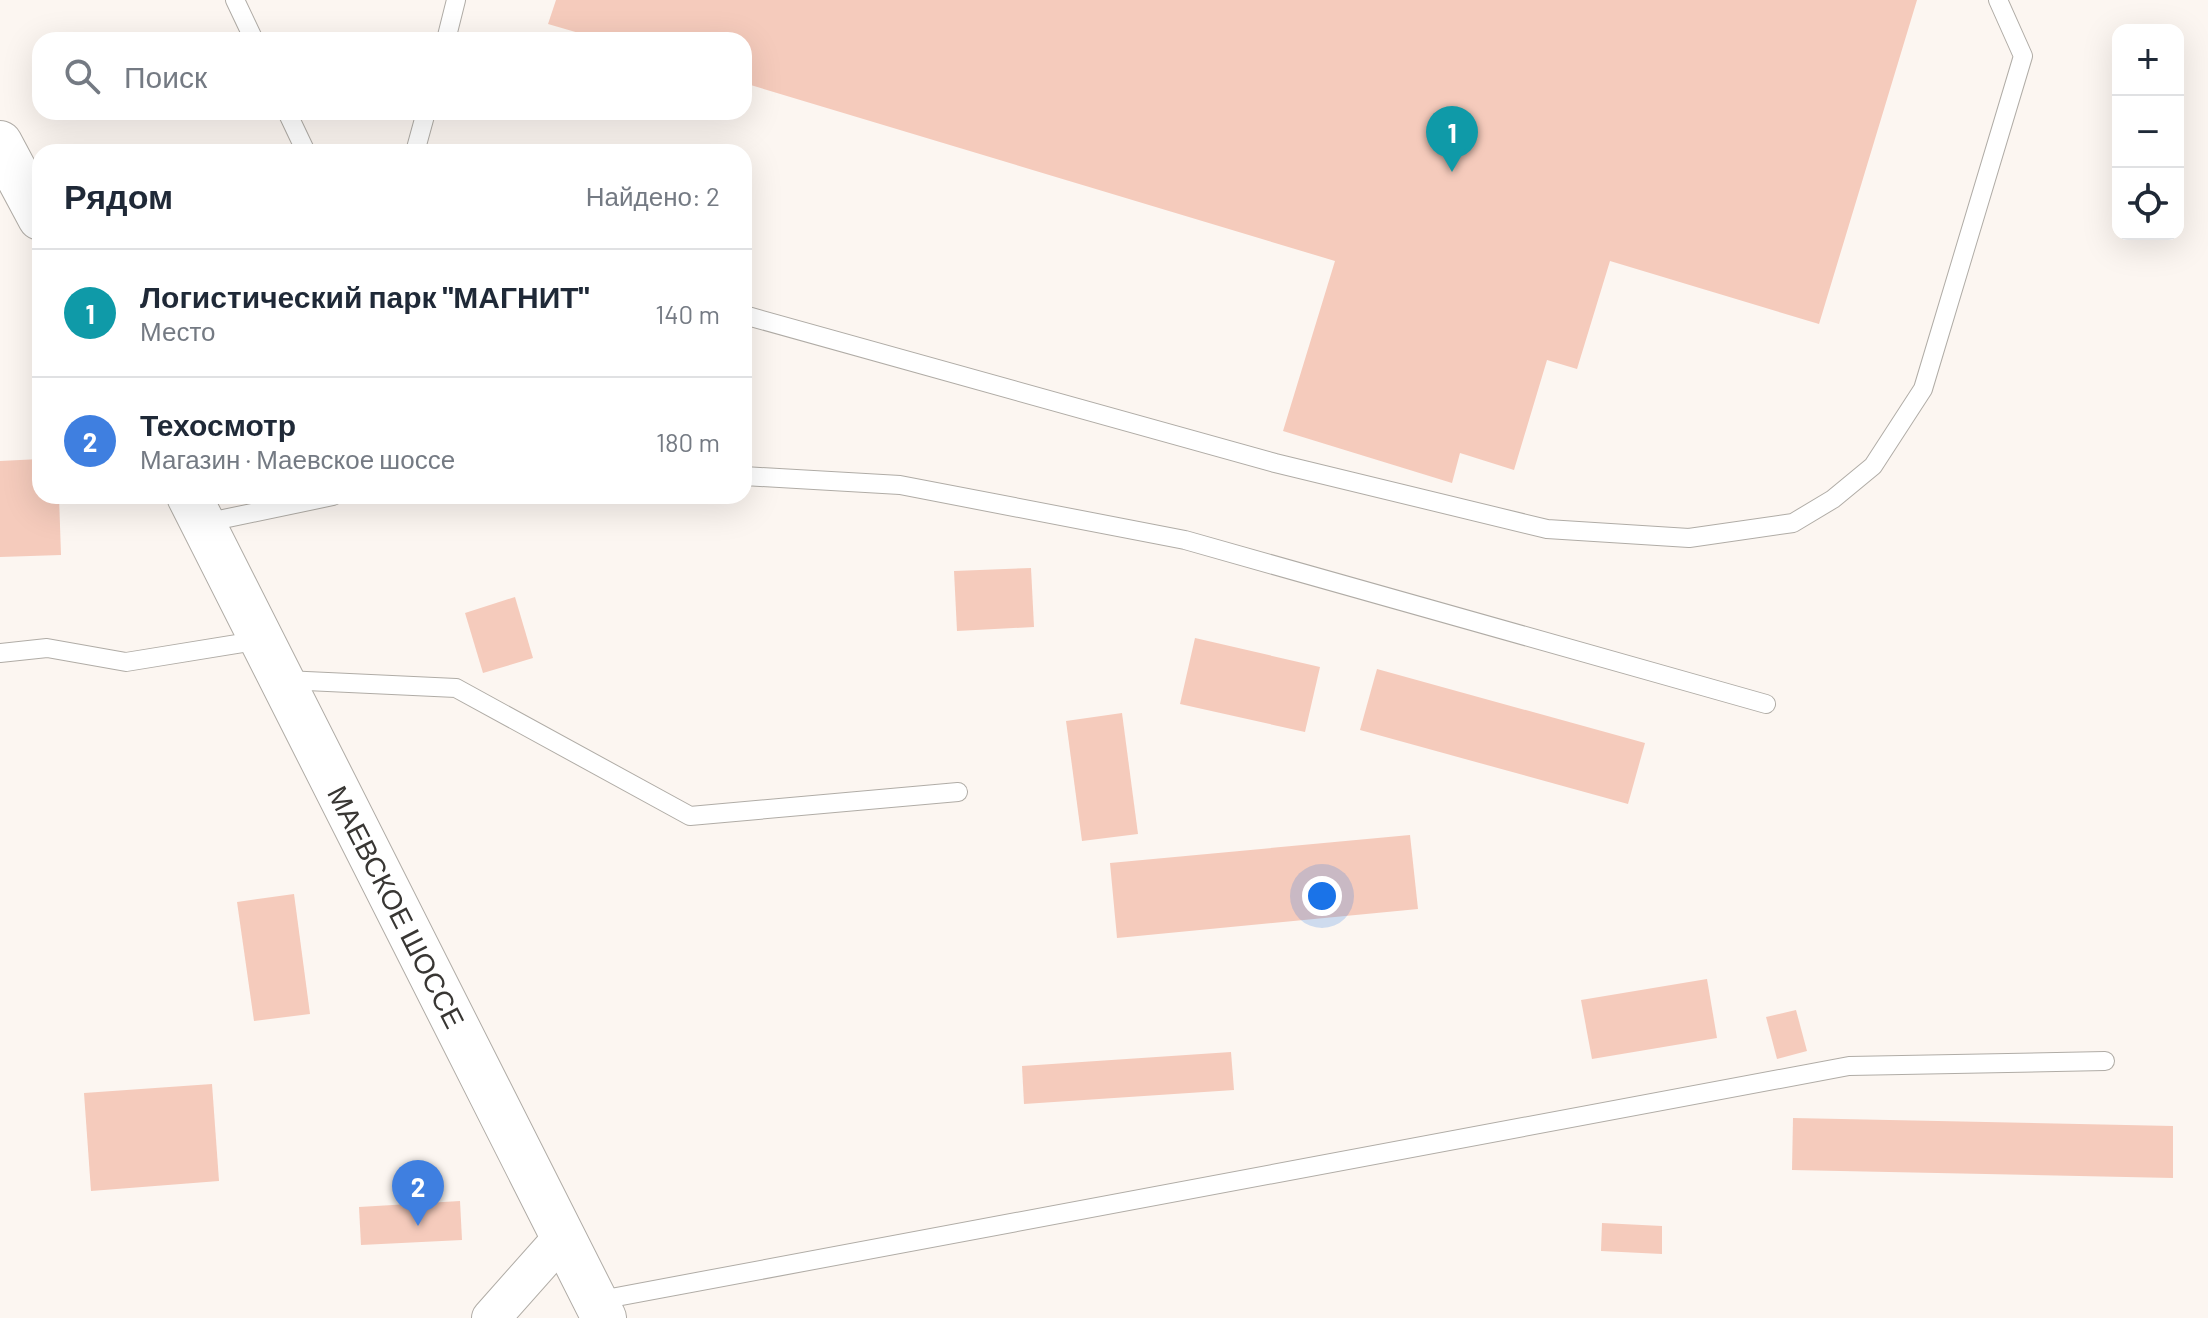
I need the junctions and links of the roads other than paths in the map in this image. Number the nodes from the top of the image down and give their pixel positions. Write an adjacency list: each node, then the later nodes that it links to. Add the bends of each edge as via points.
1 (235, 0): 5 (lane)
2 (249, 0): 5 (lane)
3 (456, 0): 7 (lane)
4 (1998, 0): 14 (lane, via 2023,56 1923,389 1873,466 1793,523 1689,538 1547,529 1275,463)
5 (244, 19): 6 (lane)
6 (250, 32)
7 (448, 32)
8 (291, 120): 11 (lane)
9 (424, 120): 12 (lane)
10 (0, 143): 13 (street)
11 (302, 144)
12 (417, 144)
13 (32, 203)
14 (752, 317)
15 (752, 476): 21 (lane, via 900,485 1185,540)
16 (255, 504): 17 (lane)
17 (197, 510): 18 (street, МАЕВСКОЕ ШОССЕ)
18 (262, 640): 19 (lane, via 126,662 47,648); 20 (street, МАЕВСКОЕ ШОССЕ)
19 (0, 653)
20 (282, 680): 22 (lane, via 456,688 690,816); 24 (street, МАЕВСКОЕ ШОССЕ)
21 (1766, 704)
22 (958, 792)
23 (2105, 1061): 25 (lane, via 1849,1066)
24 (562, 1238): 25 (street, МАЕВСКОЕ ШОССЕ); 26 (street)
25 (599, 1310)
26 (491, 1318)

